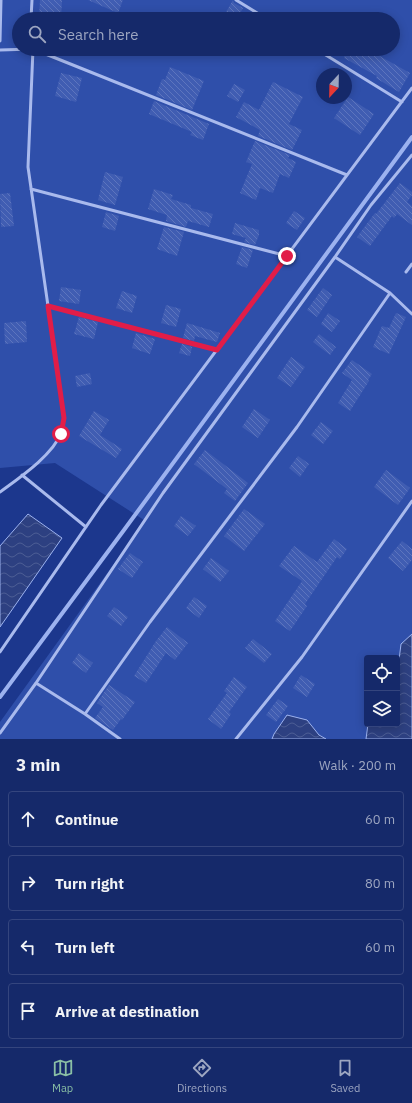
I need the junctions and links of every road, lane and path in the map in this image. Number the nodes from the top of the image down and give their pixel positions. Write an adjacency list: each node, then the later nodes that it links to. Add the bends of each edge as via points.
1 (1, 0): 6 (lane)
2 (32, 0): 4 (lane)
3 (236, 0): 5 (lane)
4 (31, 12)
5 (256, 12)
6 (0, 41)
7 (0, 50): 8 (lane)
8 (12, 50)
9 (33, 56): 16 (lane, via 28,168)
10 (50, 56): 15 (lane)
11 (327, 56): 13 (lane)
12 (412, 88): 13 (lane)
13 (402, 102): 15 (lane)
14 (412, 155): 18 (lane, via 371,205)
15 (347, 175): 17 (lane)
16 (31, 189): 17 (lane); 22 (lane)
17 (287, 256): 24 (lane)
18 (335, 257): 21 (lane); 30 (lane, via 163,493)
19 (412, 264): 20 (lane)
20 (406, 272)
21 (390, 293): 23 (lane); 31 (lane, via 297,427)
22 (48, 306): 24 (lane); 25 (lane, via 64,418 61,434 52,449)
23 (412, 314)
24 (217, 350): 28 (lane)
25 (22, 475): 26 (lane); 28 (lane)
26 (0, 492)
27 (412, 501): 34 (lane, via 302,657)
28 (86, 527): 29 (lane)
29 (0, 652)
30 (36, 683): 31 (lane); 32 (lane)
31 (85, 714): 33 (lane)
32 (0, 732)
33 (120, 739)
34 (236, 739)

